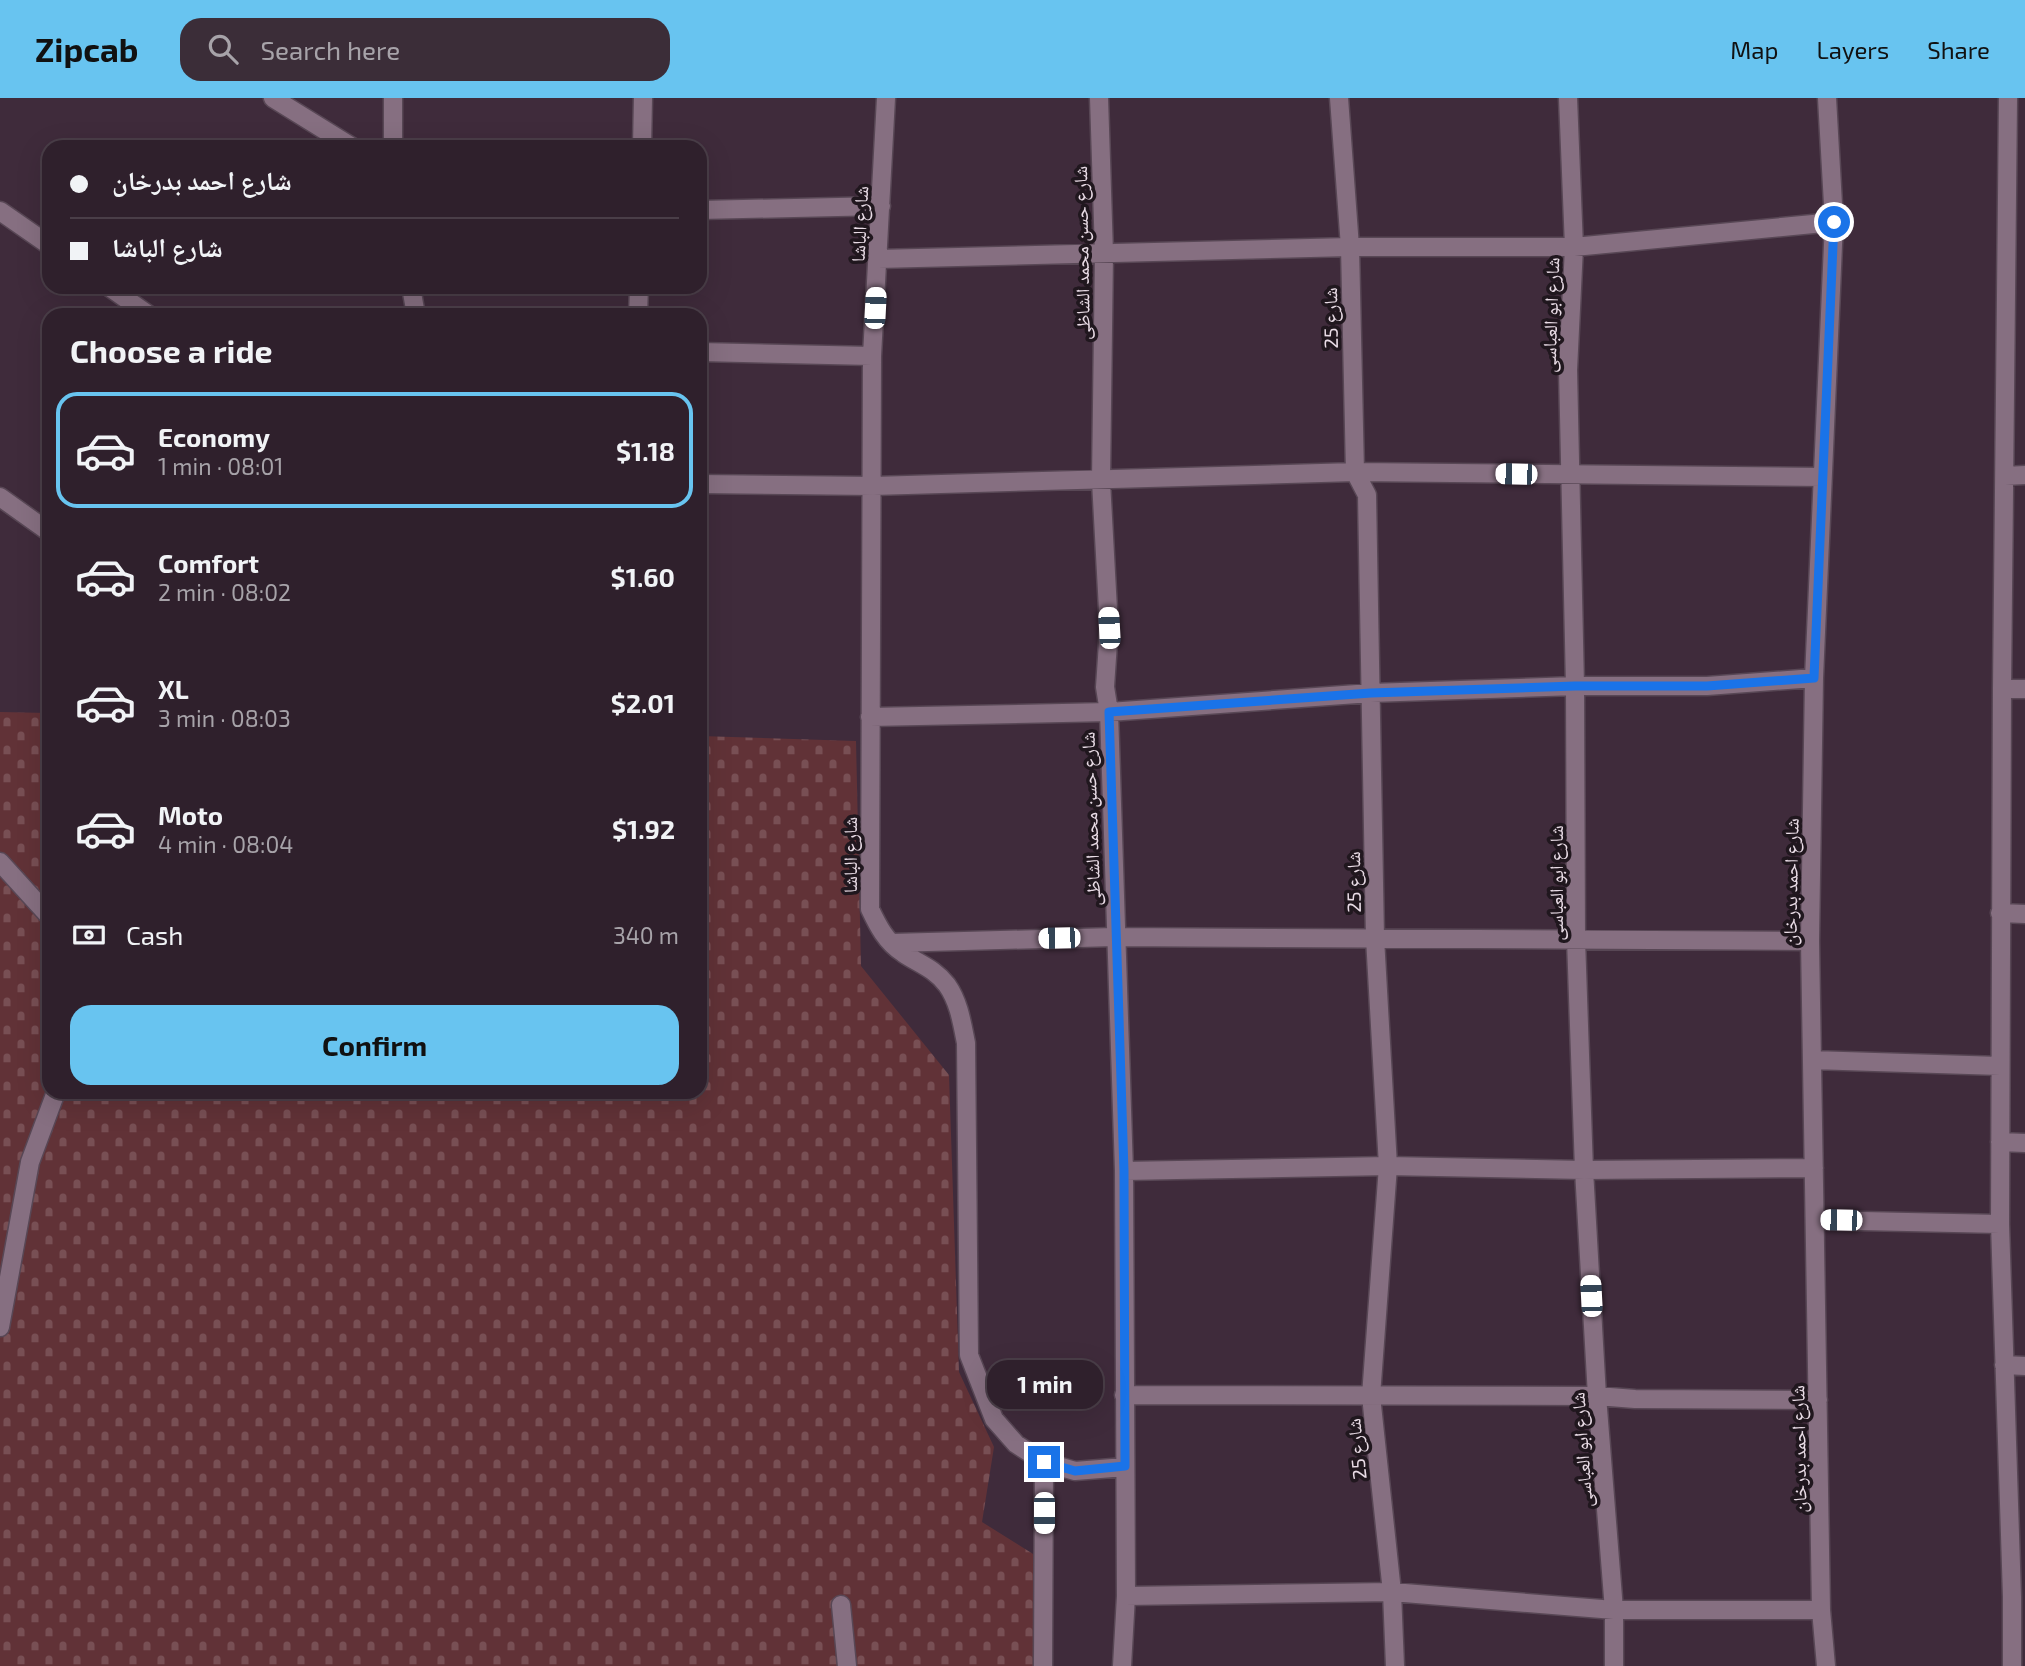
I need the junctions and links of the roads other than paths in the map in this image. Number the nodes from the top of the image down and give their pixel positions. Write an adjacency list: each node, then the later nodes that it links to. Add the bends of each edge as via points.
1 (273, 98): 10 (street)
2 (393, 98): 11 (street)
3 (643, 98): 12 (street)
4 (886, 98): 13 (street, شارع الباشا)
5 (1099, 98): 22 (street, شارع حسن محمد الشاظى)
6 (1339, 98): 20 (street, شارع 25)
7 (1568, 98): 21 (street, شارع ابو العباسى)
8 (1827, 98): 16 (street, شارع احمد بدرخان)
9 (2008, 98): 17 (street)
10 (341, 140)
11 (393, 140)
12 (642, 140)
13 (881, 206): 14 (street); 23 (street, شارع الباشا)
14 (707, 210)
15 (0, 211): 19 (street)
16 (1834, 222): 21 (street); 32 (street, شارع احمد بدرخان)
17 (2006, 233): 18 (street); 31 (street)
18 (2025, 233)
19 (42, 240)
20 (1350, 247): 21 (street); 22 (street); 28 (street, شارع 25)
21 (1574, 247): 29 (street, شارع ابو العباسى, via 1568,370)
22 (1104, 253): 23 (street); 33 (street, شارع حسن محمد الشاظى)
23 (878, 259): 27 (street, شارع الباشا)
24 (119, 294): 25 (street)
25 (139, 308)
26 (707, 352): 27 (street)
27 (872, 356): 35 (street, شارع الباشا)
28 (1355, 472): 29 (street); 33 (street); 42 (street, شارع 25, via 1367,495)
29 (1570, 474): 32 (street); 39 (street, شارع ابو العباسى)
30 (2025, 475): 31 (street)
31 (2005, 476): 40 (street)
32 (1822, 477): 38 (street, شارع احمد بدرخان)
33 (1101, 481): 35 (street); 43 (street, شارع حسن محمد الشاظى)
34 (707, 484): 35 (street)
35 (873, 486): 44 (street, شارع الباشا)
36 (0, 497): 37 (street)
37 (42, 527)
38 (1814, 678): 39 (street, via 1707,686); 52 (street, شارع احمد بدرخان)
39 (1575, 686): 42 (street); 51 (street, شارع ابو العباسى)
40 (2001, 689): 41 (street); 47 (street)
41 (2025, 689)
42 (1371, 693): 43 (street); 50 (street, شارع 25)
43 (1109, 712): 44 (street); 49 (street, شارع حسن محمد الشاظى)
44 (870, 717): 53 (street, شارع الباشا, via 870,909)
45 (0, 862): 46 (street)
46 (42, 908)
47 (2000, 913): 48 (street); 55 (street)
48 (2025, 914)
49 (1114, 937): 50 (street); 53 (street); 62 (street, شارع حسن محمد الشاظى)
50 (1375, 938): 51 (street); 59 (street, شارع 25)
51 (1576, 939): 52 (street); 61 (street, شارع ابو العباسى)
52 (1810, 941): 54 (street, شارع احمد بدرخان)
53 (891, 943): 72 (street, شارع الباشا, via 926,964 947,986 961,1013 966,1043 969,1355 994,1419 1016,1444)
54 (1812, 1060): 55 (street); 60 (street, شارع احمد بدرخان)
55 (2000, 1066): 57 (street)
56 (52, 1099): 65 (street, via 30,1162)
57 (2000, 1142): 58 (street); 64 (street)
58 (2025, 1143)
59 (1388, 1166): 61 (street); 62 (street); 69 (street, شارع 25)
60 (1814, 1168): 61 (street); 63 (street, شارع احمد بدرخان)
61 (1584, 1170): 70 (street, شارع ابو العباسى)
62 (1124, 1171): 68 (street, شارع حسن محمد الشاظى)
63 (1815, 1220): 64 (street); 71 (street, شارع احمد بدرخان)
64 (2000, 1224): 66 (street)
65 (0, 1327)
66 (2004, 1365): 67 (street); 76 (street)
67 (2025, 1366)
68 (1124, 1395): 69 (street); 73 (street, شارع حسن محمد الشاظى)
69 (1371, 1396): 70 (street); 74 (street, شارع 25)
70 (1597, 1396): 71 (street); 78 (street, شارع ابو العباسى)
71 (1818, 1400): 79 (street, شارع احمد بدرخان)
72 (1044, 1462): 73 (street, شارع الباشا, via 1075,1471); 81 (street)
73 (1125, 1466): 75 (street, شارع حسن محمد الشاظى)
74 (1392, 1592): 75 (street); 78 (street); 83 (street, شارع 25)
75 (1126, 1596): 82 (street, شارع حسن محمد الشاظى)
76 (2018, 1597): 86 (street)
77 (841, 1605): 80 (street)
78 (1614, 1610): 79 (street); 84 (street, شارع ابو العباسى)
79 (1821, 1610): 85 (street, شارع احمد بدرخان)
80 (847, 1666)
81 (1043, 1666)
82 (1122, 1666)
83 (1395, 1666)
84 (1614, 1666)
85 (1826, 1666)
86 (2012, 1666)

